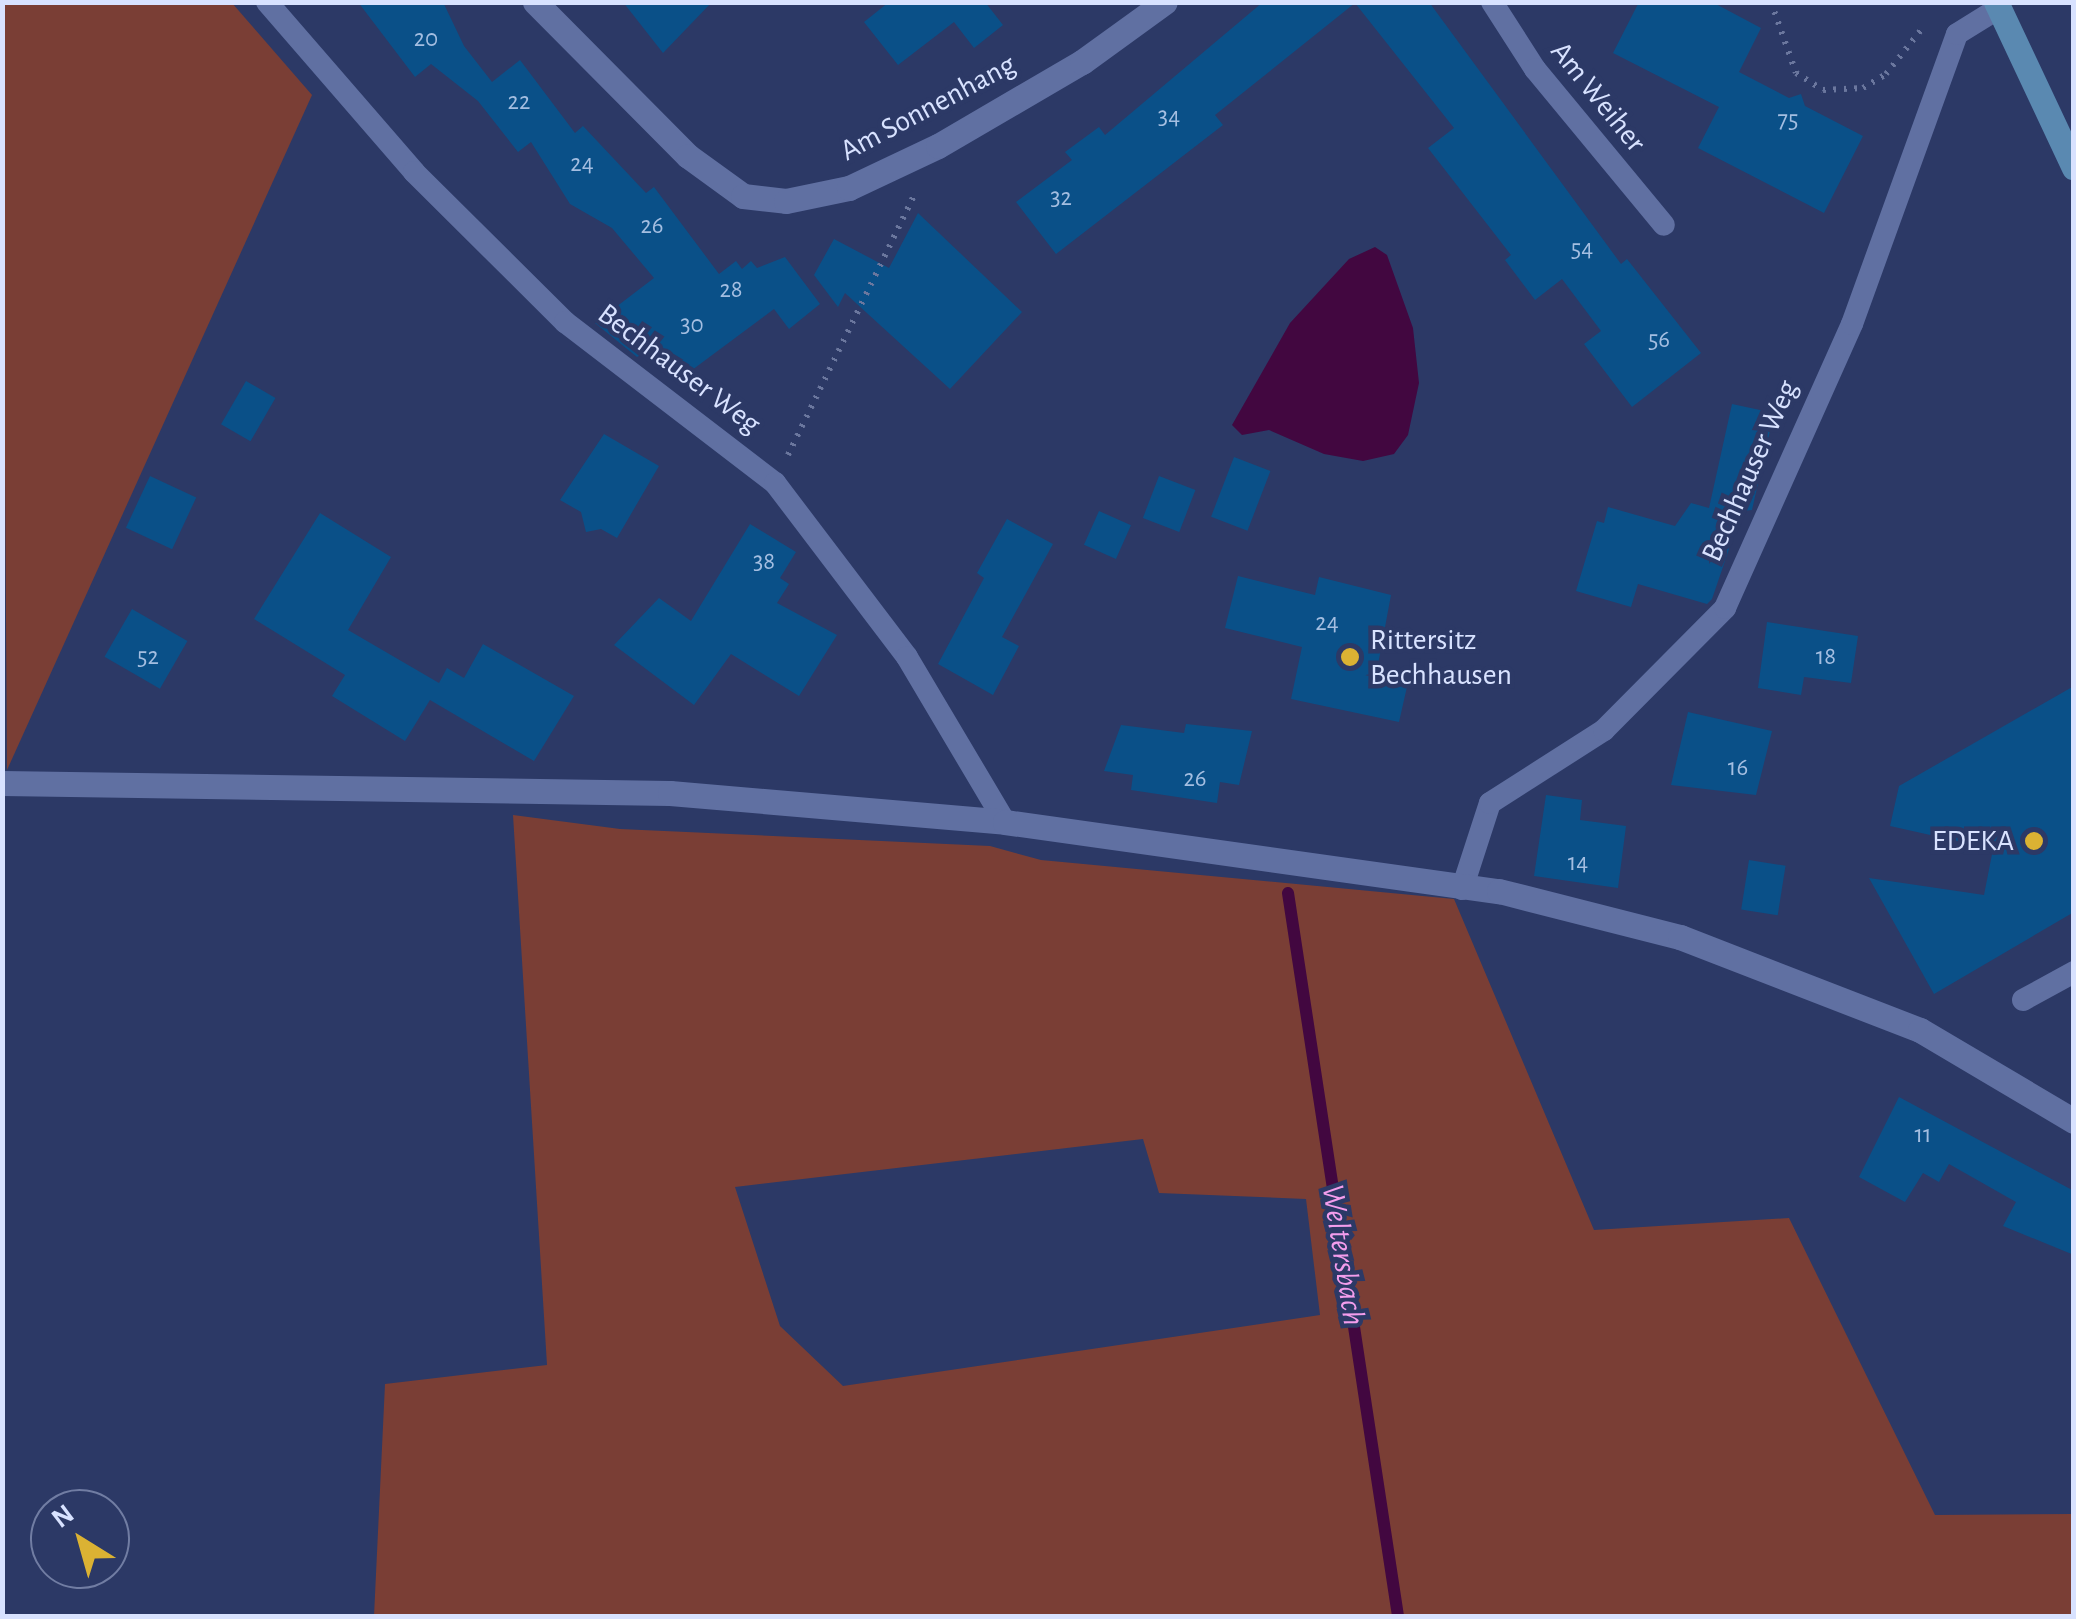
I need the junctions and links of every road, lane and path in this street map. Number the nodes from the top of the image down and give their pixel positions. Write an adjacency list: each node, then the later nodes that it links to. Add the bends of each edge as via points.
1 (267, 2): 11 (lane, Bechhauser Weg, via 414,172 564,322)
2 (535, 2): 8 (street, Am Sonnenhang, via 688,156 743,196 786,202 849,188)
3 (1165, 2): 8 (street, Am Sonnenhang, via 1082,62)
4 (1492, 2): 10 (lane, Am Weiher, via 1535,69)
5 (1771, 2): 7 (path, via 1796,72 1823,90 1864,88 1886,74)
6 (1997, 5): 9 (main road); 14 (lane, Bechhauser Weg, via 1957,34 1852,324 1725,608 1604,730 1490,803)
7 (1930, 14)
8 (938, 146): 11 (path)
9 (2073, 167)
10 (1664, 225)
11 (775, 483): 13 (lane, Bechhauser Weg, via 908,657)
12 (2, 783): 13 (street, via 670,793)
13 (1005, 822): 14 (street)
14 (1462, 888): 17 (street, via 1698,944 1920,1030)
15 (2074, 972): 16 (lane)
16 (2023, 1000)
17 (2074, 1122)

